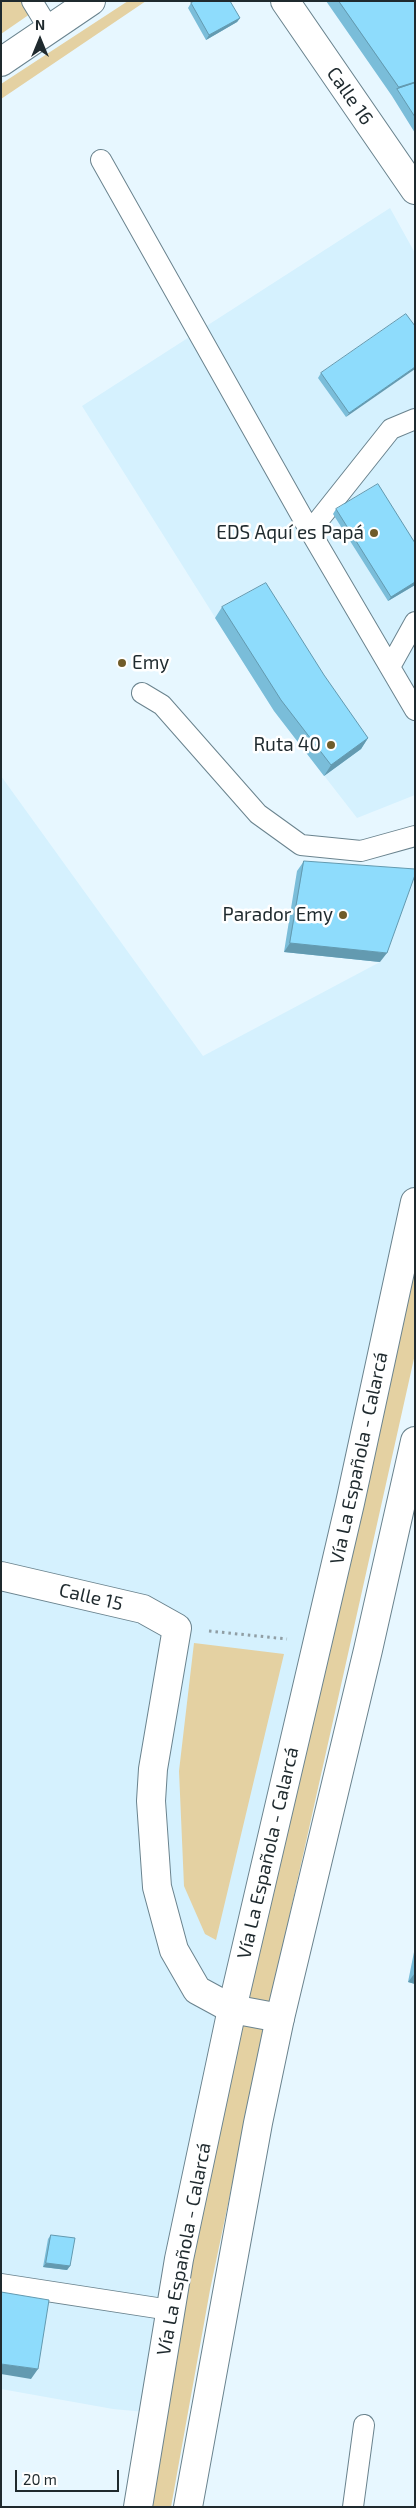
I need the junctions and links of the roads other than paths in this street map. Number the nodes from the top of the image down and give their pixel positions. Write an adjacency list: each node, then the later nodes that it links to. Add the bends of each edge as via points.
1 (32, 1): 4 (lane)
2 (91, 1): 4 (main road)
3 (285, 1): 7 (main road, Calle 16)
4 (49, 29): 5 (main road)
5 (1, 62)
6 (101, 160): 9 (lane)
7 (415, 190)
8 (415, 419): 9 (lane, via 391,429)
9 (310, 531): 11 (lane)
10 (415, 622): 11 (lane)
11 (390, 667): 13 (lane)
12 (142, 693): 14 (lane, via 162,705 258,814 301,845 361,851)
13 (415, 710)
14 (415, 836)
15 (415, 1202): 18 (main road, Vía La Española - Calarcá, via 350,1503)
16 (415, 1441): 19 (main road)
17 (1, 1576): 18 (main road, Calle 15, via 142,1609 176,1628 151,1801 157,1887 174,1950 197,1990)
18 (232, 2009): 19 (main road); 21 (main road, Vía La Española - Calarcá)
19 (280, 2018): 24 (main road)
20 (1, 2284): 21 (lane)
21 (170, 2310): 23 (main road, Vía La Española - Calarcá)
22 (364, 2425): 25 (lane)
23 (138, 2507)
24 (188, 2507)
25 (353, 2507)

